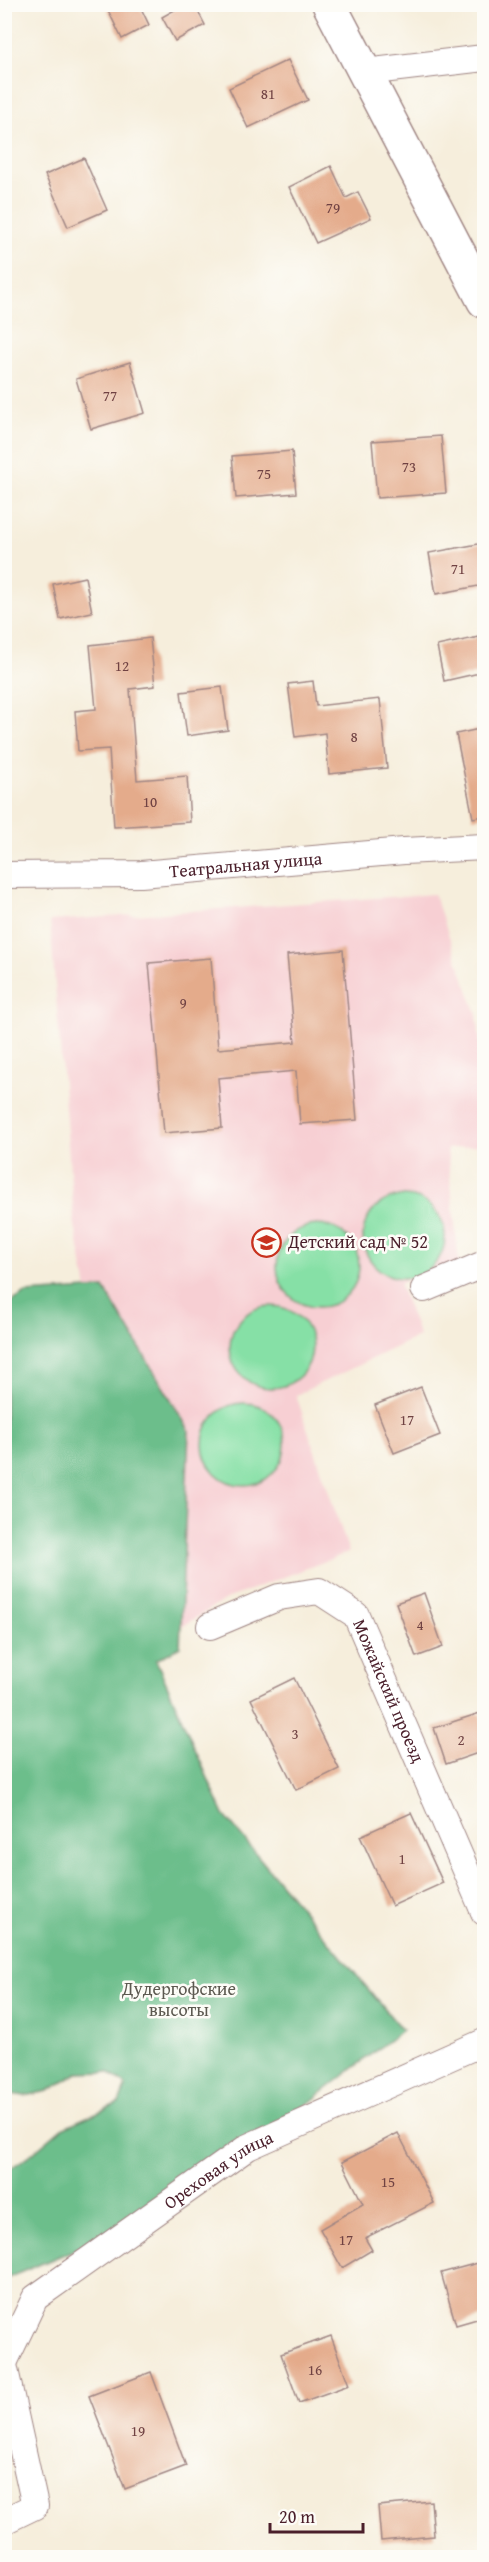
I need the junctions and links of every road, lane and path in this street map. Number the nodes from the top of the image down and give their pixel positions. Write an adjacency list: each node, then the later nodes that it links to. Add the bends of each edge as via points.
1 (329, 4): 3 (street)
2 (484, 58): 3 (street)
3 (364, 72): 4 (street)
4 (484, 301)
5 (484, 847): 6 (street, Театральная улица, via 141,874)
6 (4, 875)
7 (484, 1264): 8 (street)
8 (424, 1289)
9 (210, 1626): 10 (street, Можайский проезд, via 279,1597 319,1591 356,1615)
10 (484, 1912)
11 (484, 2042): 12 (street, Ореховая улица, via 248,2147 35,2298)
12 (4, 2364): 13 (street, Ореховая улица, via 34,2506)
13 (4, 2521)

